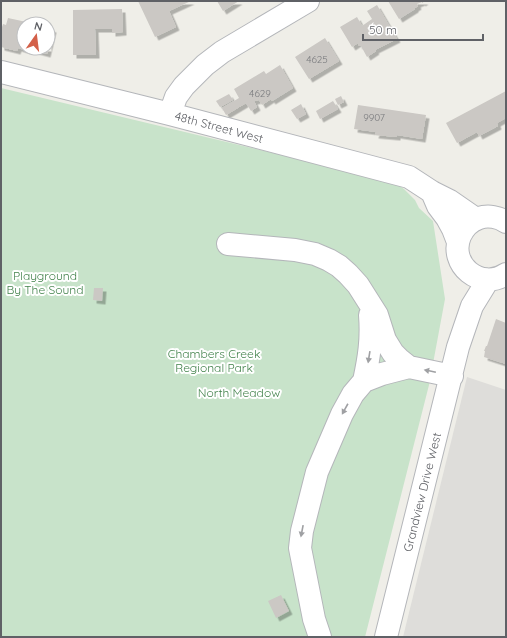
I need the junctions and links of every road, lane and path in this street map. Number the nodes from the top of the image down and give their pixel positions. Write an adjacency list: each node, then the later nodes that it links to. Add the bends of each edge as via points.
1 (308, 1): 3 (street, via 205,64 176,97)
2 (1, 72): 3 (street, 48th Street West)
3 (170, 114): 4 (street, 48th Street West, via 409,177)
4 (432, 192): 5 (street, 48th Street West, via 450,201); 6 (street)
5 (495, 215): 6 (street, via 470,223 463,230)
6 (458, 242): 8 (street, Grandview Drive West, via 457,251)
7 (228, 244): 10 (street, via 315,254 339,266 348,274)
8 (462, 265): 9 (street, via 470,274 479,278); 11 (street, Grandview Drive West, via 463,293 460,302)
9 (500, 277): 11 (street, Grandview Drive West, via 472,306)
10 (370, 304): 12 (street, via 393,353); 14 (street, one-way to 14, via 370,354)
11 (458, 347): 13 (street, Grandview Drive West)
12 (409, 367): 13 (street, one-way to 12); 14 (street)
13 (452, 376): 16 (street, Grandview Drive West)
14 (364, 381): 15 (street, one-way to 15, via 342,414 317,472 302,532 300,548 314,620)
15 (320, 637)
16 (386, 637)

